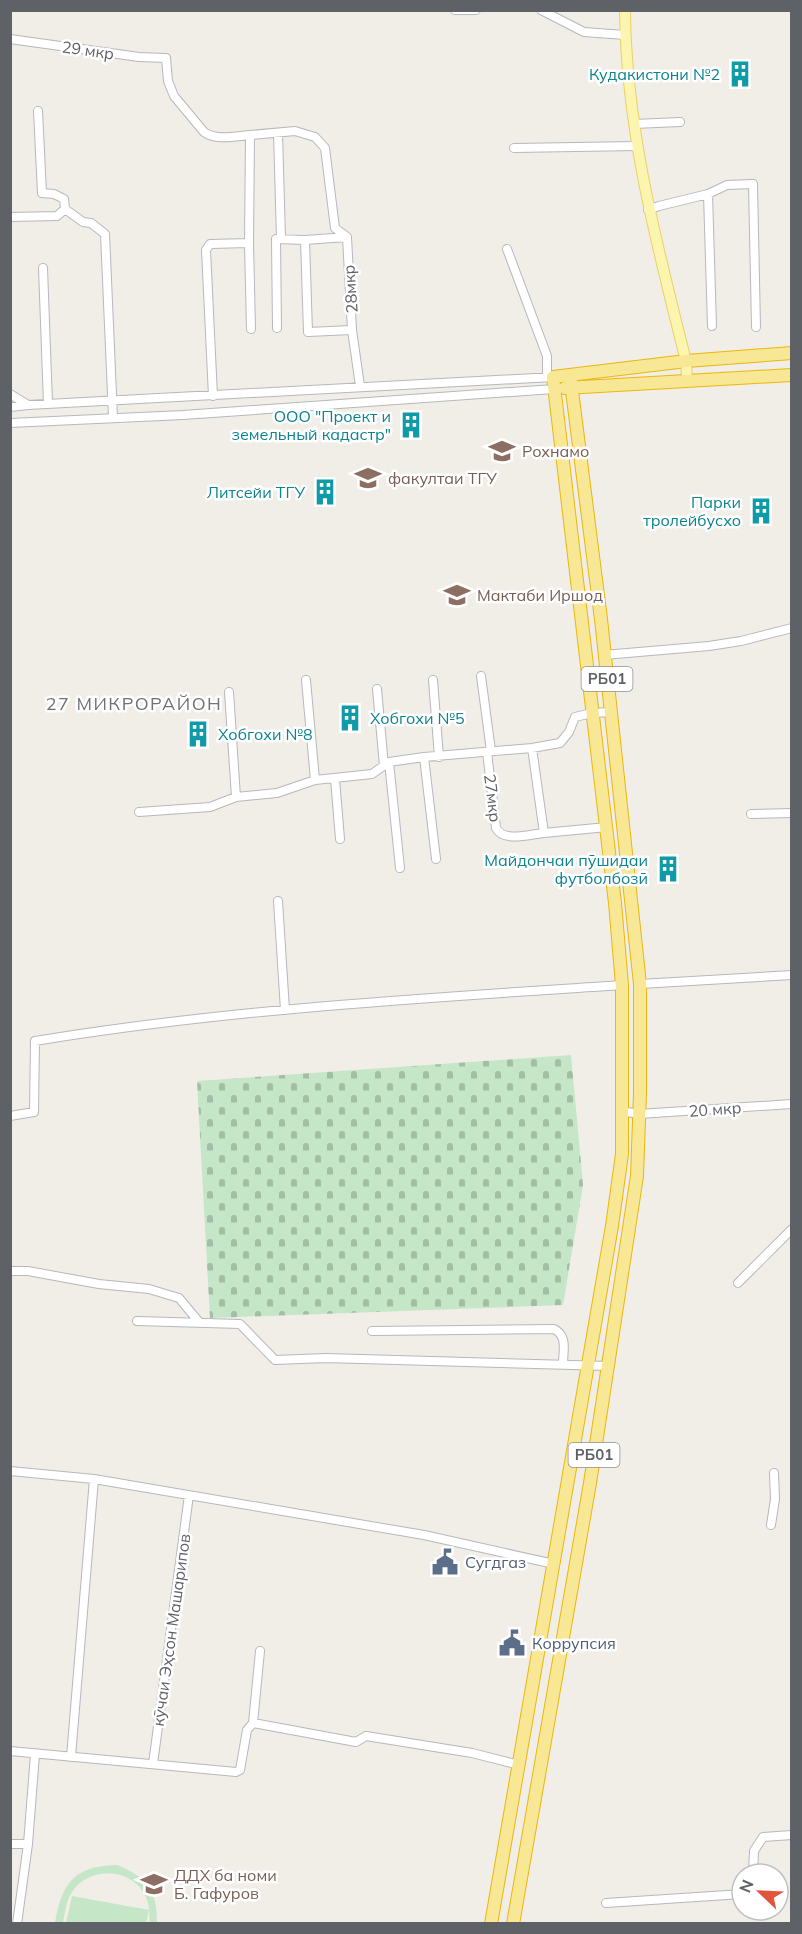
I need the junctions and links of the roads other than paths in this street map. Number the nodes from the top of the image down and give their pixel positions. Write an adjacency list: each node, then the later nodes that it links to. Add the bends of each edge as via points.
1 (455, 10): 2 (street)
2 (476, 10)
3 (541, 10): 5 (street, via 584,32)
4 (625, 10): 5 (main road)
5 (625, 35): 9 (main road)
6 (10, 39): 12 (street, 29 мкр, via 166,58 174,96)
7 (38, 111): 16 (street, via 42,193 64,199)
8 (680, 122): 9 (street)
9 (634, 123): 13 (main road)
10 (278, 133): 11 (street, 28мкр); 19 (street, 28мкр, via 295,131 315,137 326,148 335,228); 20 (street)
11 (250, 135): 12 (street, 28мкр); 22 (street)
12 (209, 136)
13 (637, 146): 14 (street); 17 (main road)
14 (514, 148)
15 (708, 194): 17 (street); 25 (street); 26 (street, via 727,185 753,184)
16 (65, 208): 18 (street, via 57,216); 43 (street, via 105,234)
17 (648, 210): 31 (main road)
18 (10, 217)
19 (346, 237): 21 (street); 29 (street, 28мкр)
20 (281, 239): 21 (street); 27 (street, via 276,239)
21 (305, 240): 29 (street, 28мкр, via 308,332)
22 (249, 243): 28 (street); 40 (street, via 210,244 206,250)
23 (507, 249): 35 (street, via 547,356)
24 (43, 268): 44 (street)
25 (712, 326)
26 (756, 327)
27 (277, 328)
28 (251, 329)
29 (352, 330): 38 (street)
30 (792, 353): 31 (highway)
31 (686, 361): 33 (main road); 36 (highway)
32 (792, 375): 33 (highway)
33 (687, 380): 36 (highway)
34 (462, 381): 35 (street); 37 (street); 41 (street)
35 (552, 381): 36 (highway); 41 (street); 57 (highway, РБ01)
36 (571, 381): 50 (highway, РБ01)
37 (413, 383): 38 (street); 42 (street)
38 (360, 386): 40 (street)
39 (11, 394): 45 (street)
40 (213, 396): 43 (street)
41 (462, 396): 42 (street)
42 (413, 399): 47 (street)
43 (111, 402): 44 (street); 47 (street)
44 (48, 404): 45 (street)
45 (28, 405): 46 (street)
46 (10, 407)
47 (113, 417): 48 (street)
48 (10, 423)
49 (792, 628): 50 (street, via 741,641)
50 (604, 655): 56 (highway, РБ01)
51 (481, 676): 59 (street, 27мкр)
52 (306, 680): 64 (street)
53 (433, 680): 60 (street)
54 (377, 689): 62 (street)
55 (229, 692): 65 (street)
56 (611, 712): 57 (street); 76 (highway, РБ01)
57 (592, 713): 58 (street, 27мкр, via 575,717 560,743); 69 (highway, РБ01)
58 (532, 748): 59 (street, 27мкр); 70 (street)
59 (489, 752): 60 (street, 27мкр); 70 (street, 27мкр, via 499,833 508,837)
60 (439, 756): 61 (street, 27мкр)
61 (424, 757): 62 (street, 27мкр); 72 (street)
62 (387, 764): 63 (street, 27мкр, via 372,774); 73 (street)
63 (335, 779): 64 (street, 27мкр); 71 (street)
64 (315, 780): 65 (street, 27мкр, via 277,793)
65 (236, 797): 66 (street, 27мкр, via 210,807)
66 (139, 812)
67 (751, 813): 68 (street)
68 (792, 813)
69 (607, 827): 70 (street, 27мкр); 77 (highway, РБ01)
70 (544, 833)
71 (340, 839)
72 (436, 859)
73 (400, 868)
74 (278, 901): 78 (street)
75 (792, 975): 76 (street)
76 (640, 984): 81 (highway, РБ01)
77 (622, 986): 78 (street); 80 (highway, РБ01)
78 (285, 1010): 82 (street, via 176,1020 34,1041 34,1112)
79 (792, 1104): 81 (street, 20 мкр)
80 (621, 1111): 81 (street, 20 мкр); 90 (highway, РБ01, via 622,1154)
81 (639, 1114): 91 (highway, РБ01, via 638,1176)
82 (10, 1116)
83 (792, 1229): 85 (street)
84 (10, 1271): 87 (street, via 149,1289 179,1298)
85 (738, 1282)
86 (137, 1321): 87 (street)
87 (199, 1323): 89 (street, via 240,1324 275,1360)
88 (372, 1332): 89 (street, via 554,1329 564,1338)
89 (563, 1364): 90 (street)
90 (588, 1365): 91 (street); 97 (highway, РБ01)
91 (608, 1366): 98 (highway, РБ01)
92 (10, 1471): 94 (street)
93 (774, 1473): 96 (street)
94 (94, 1479): 95 (street); 105 (street)
95 (189, 1495): 99 (street, via 424,1536); 106 (street, кӯчаи Эҳсон Машарипов)
96 (771, 1525)
97 (556, 1546): 98 (highway, via 566,1555); 99 (highway, РБ01)
98 (579, 1548): 100 (highway, РБ01)
99 (554, 1564): 100 (highway, via 563,1559); 107 (highway, РБ01)
100 (575, 1569): 110 (highway, РБ01)
101 (260, 1651): 102 (street)
102 (253, 1723): 106 (street, via 247,1730 240,1770 236,1772); 107 (street, via 356,1742 366,1736)
103 (10, 1751): 104 (street)
104 (35, 1754): 105 (street); 112 (street)
105 (71, 1757): 106 (street)
106 (153, 1764)
107 (519, 1765): 108 (highway, РБ01)
108 (507, 1835): 110 (highway); 117 (highway, РБ01)
109 (792, 1835): 113 (street, via 763,1838 754,1851)
110 (528, 1838): 118 (highway, РБ01)
111 (10, 1844): 112 (street)
112 (28, 1844): 116 (street)
113 (754, 1862)
114 (730, 1895): 115 (street)
115 (606, 1903)
116 (17, 1923)
117 (491, 1923)
118 (513, 1923)

